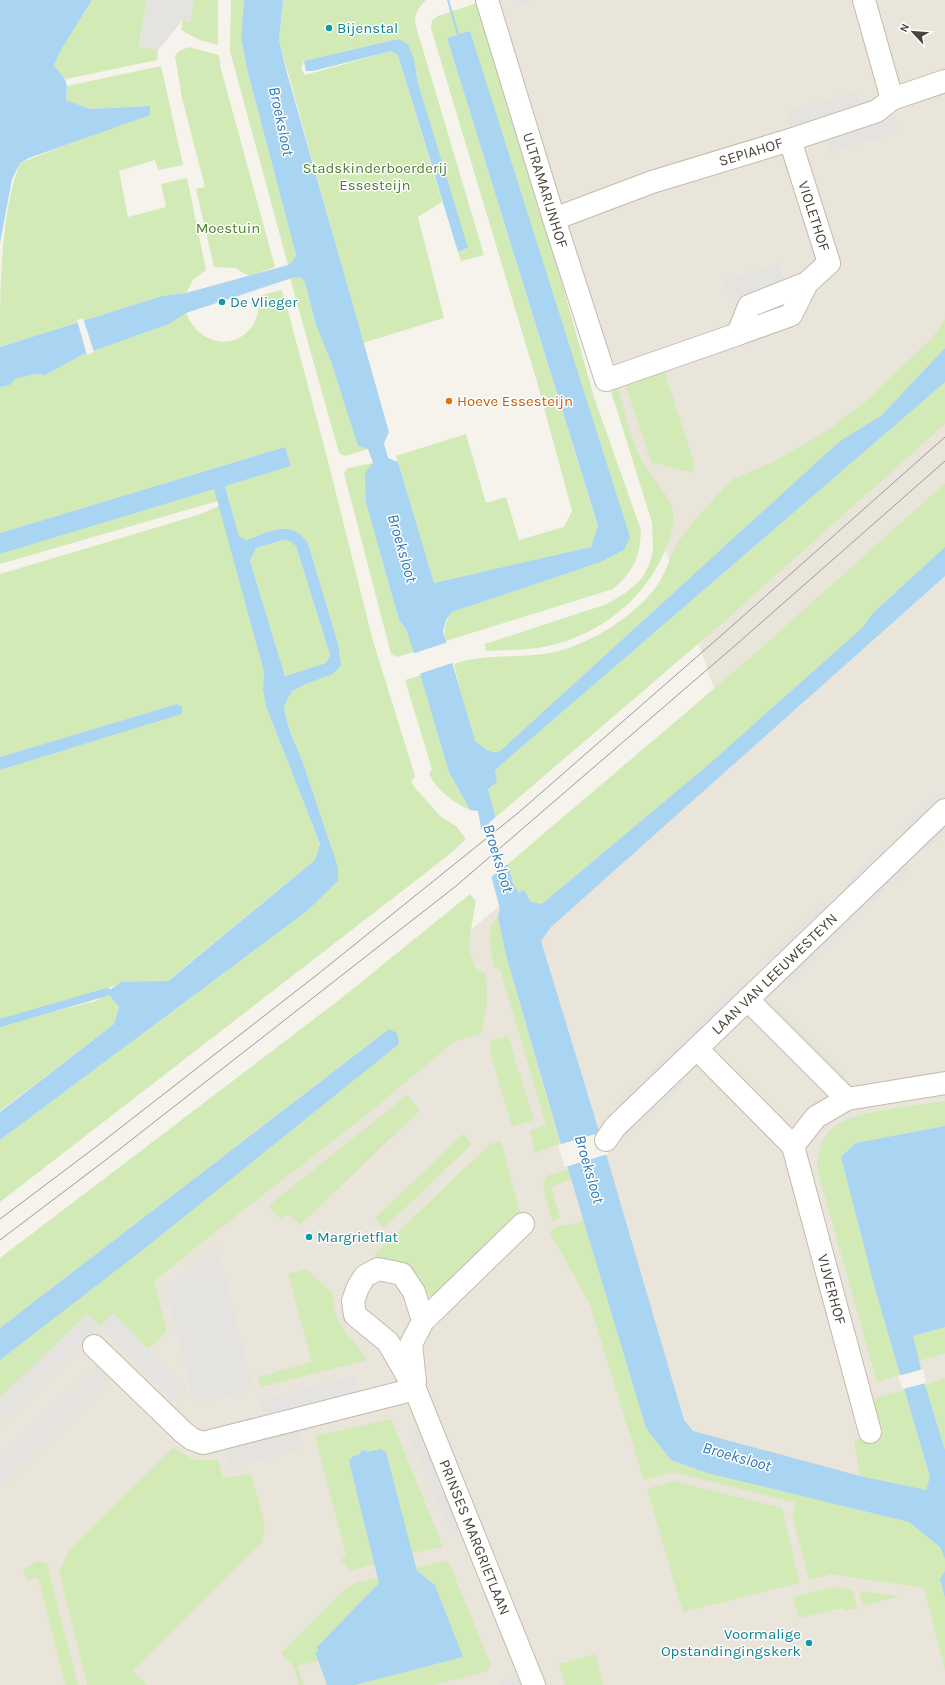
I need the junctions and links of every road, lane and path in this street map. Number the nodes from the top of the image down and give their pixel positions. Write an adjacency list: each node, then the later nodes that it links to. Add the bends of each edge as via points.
1 (487, 0): 6 (street, ULTRAMARIJNHOF)
2 (864, 0): 4 (street)
3 (945, 81): 4 (street, SEPIAHOF)
4 (892, 99): 5 (street, SEPIAHOF, via 877,111)
5 (790, 140): 6 (street, SEPIAHOF, via 652,182); 7 (street, VIOLETHOF, via 829,263 808,283 749,306 738,334)
6 (554, 219): 7 (street, ULTRAMARIJNHOF)
7 (606, 380)
8 (945, 810): 9 (street, LAAN VAN LEEUWESTEYN)
9 (748, 1000): 10 (street, LAAN VAN LEEUWESTEYN); 12 (street)
10 (697, 1049): 13 (street, LAAN VAN LEEUWESTEYN, via 615,1127); 14 (street, VIJVERHOF)
11 (945, 1083): 12 (street)
12 (847, 1099): 14 (street, via 816,1117)
13 (606, 1140)
14 (793, 1146): 19 (street, VIJVERHOF)
15 (522, 1224): 16 (street, PRINSES MARGRIETLAAN)
16 (423, 1321): 18 (street, PRINSES MARGRIETLAAN, via 411,1344); 18 (street, PRINSES MARGRIETLAAN, via 414,1292 402,1274 378,1269 365,1276 353,1301 355,1315 388,1342)
17 (94, 1346): 18 (street, via 192,1439 203,1443)
18 (415, 1389): 20 (street, PRINSES MARGRIETLAAN)
19 (870, 1432)
20 (534, 1685)

